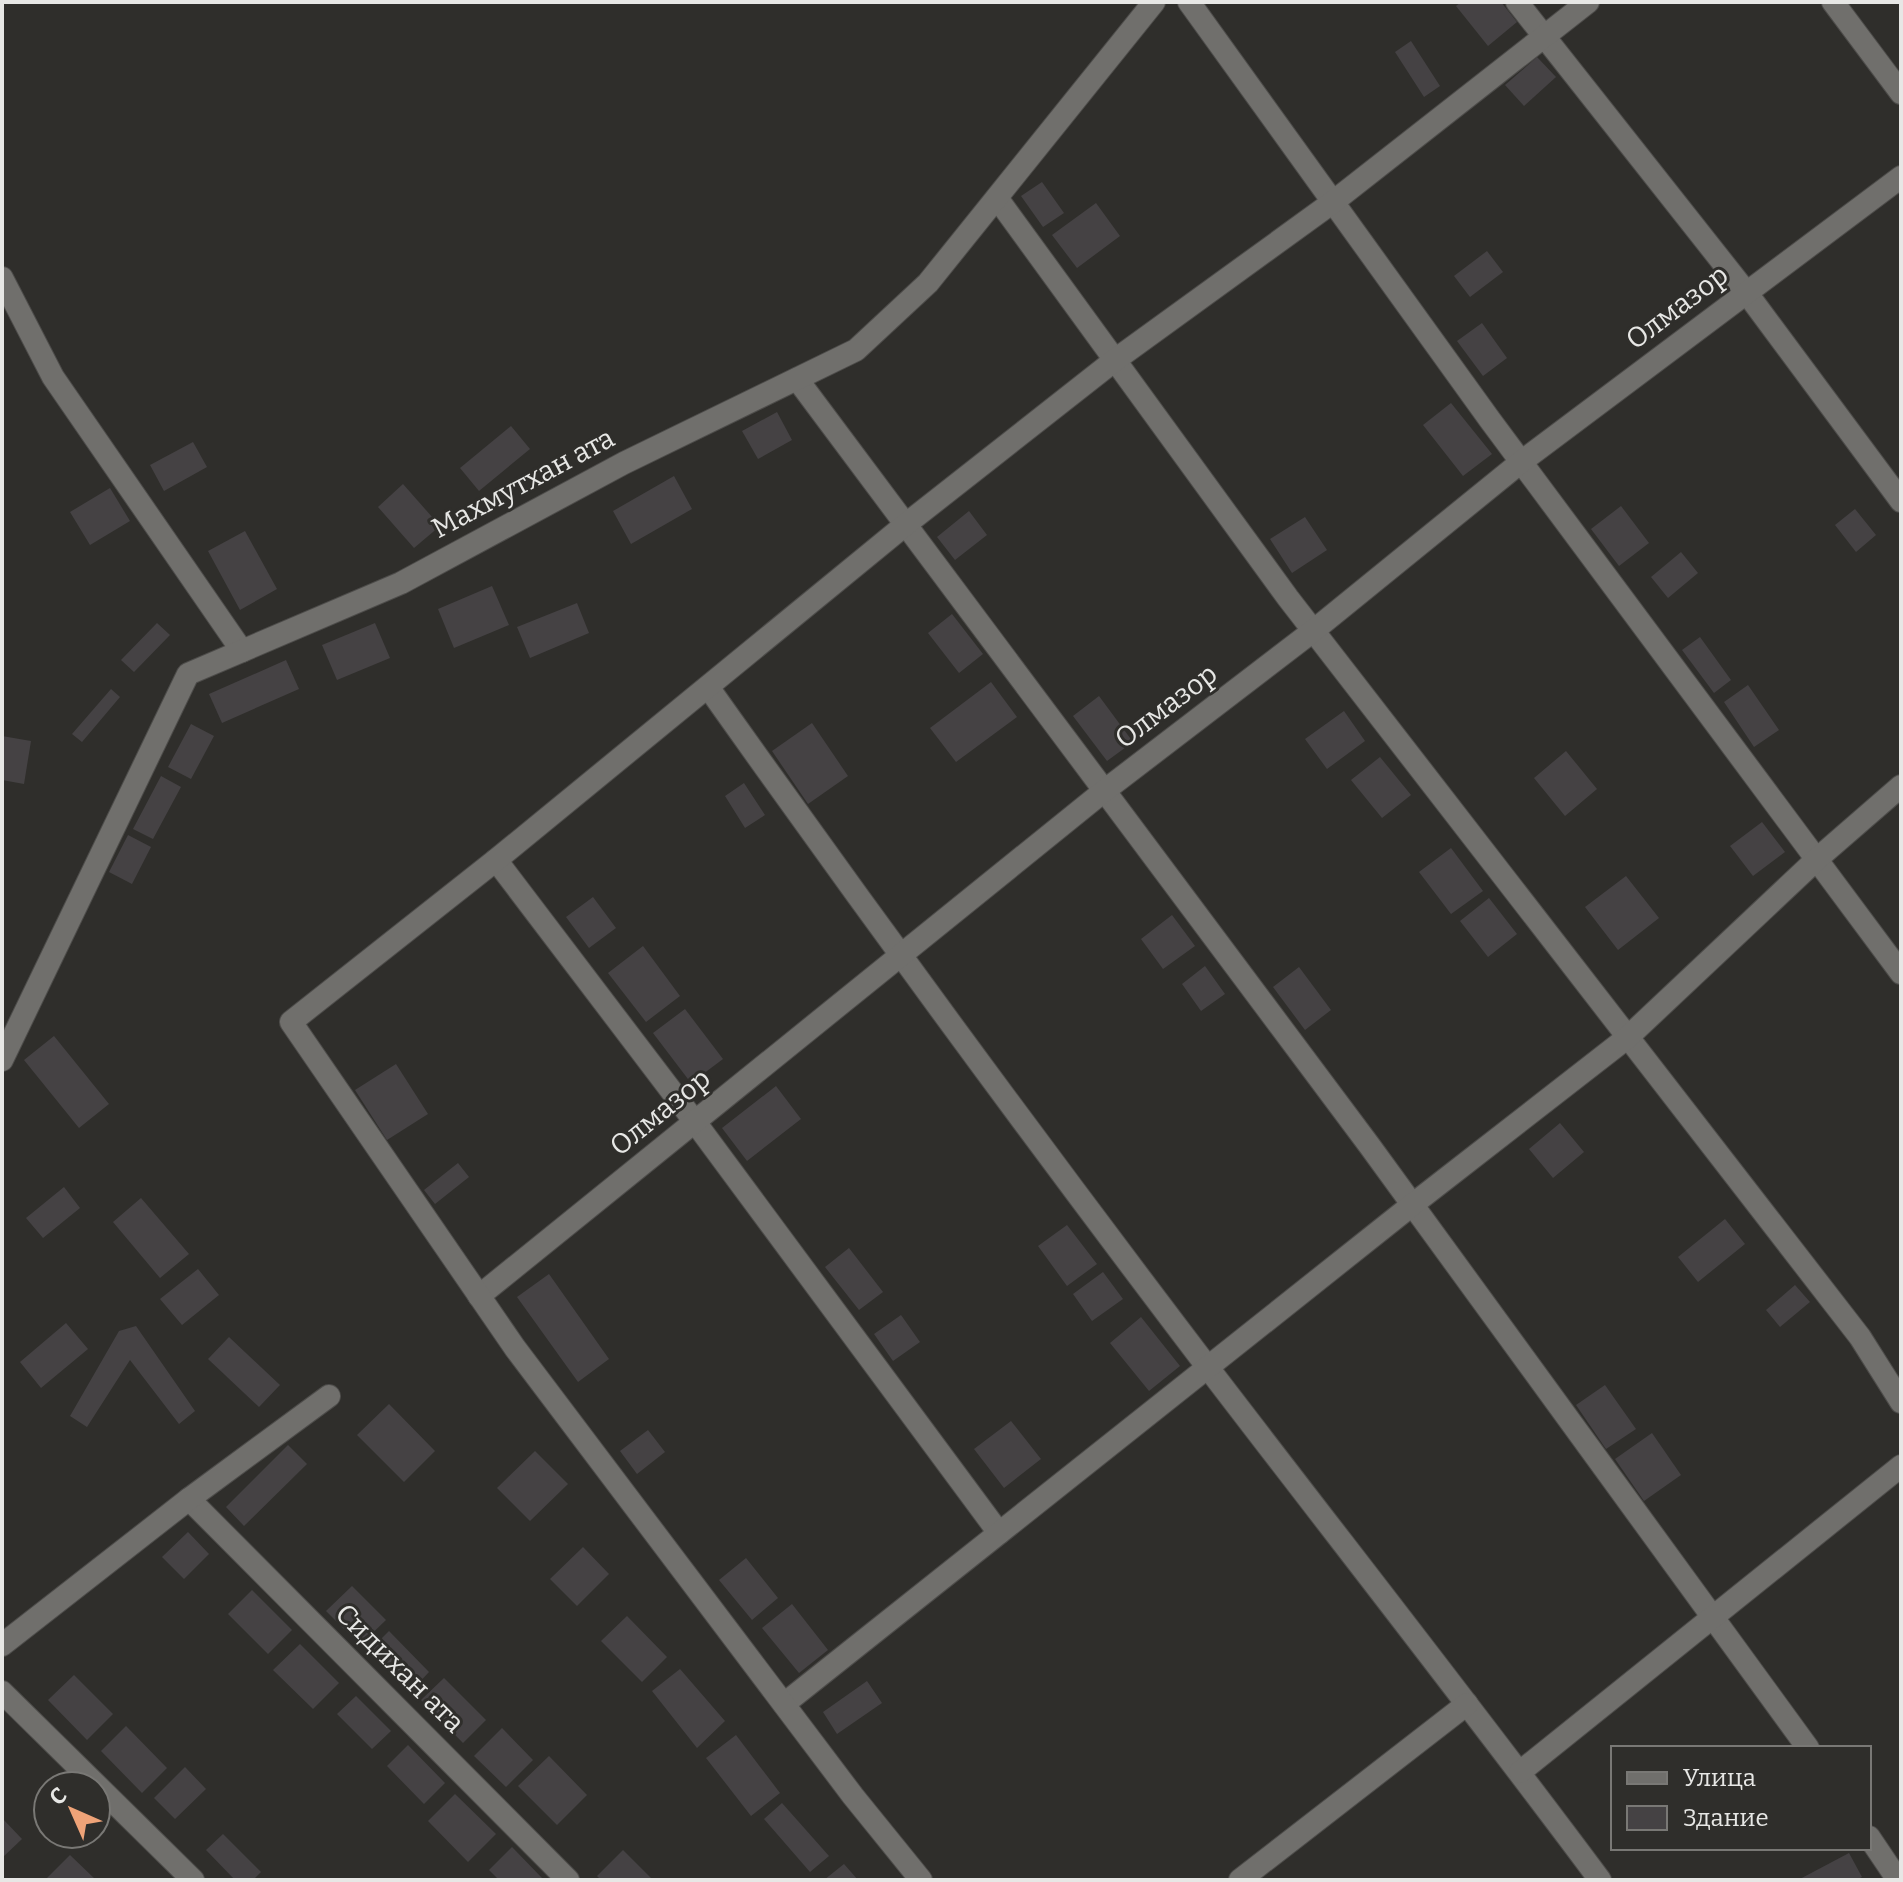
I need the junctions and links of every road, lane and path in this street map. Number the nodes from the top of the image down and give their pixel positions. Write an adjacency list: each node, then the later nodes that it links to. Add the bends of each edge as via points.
1 (1154, 2): 9 (street, Махмутхан ата)
2 (1189, 2): 10 (street)
3 (1517, 2): 6 (street)
4 (1588, 2): 6 (street)
5 (1833, 2): 7 (street)
6 (1543, 35): 10 (street); 12 (street)
7 (1901, 93)
8 (1901, 177): 12 (street, Олмазор)
9 (997, 198): 13 (street); 14 (street, Махмутхан ата, via 928,283 856,350)
10 (1333, 202): 13 (street); 15 (street)
11 (2, 278): 19 (street, via 53,377)
12 (1746, 292): 15 (street, Олмазор); 16 (street)
13 (1115, 360): 17 (street); 18 (street)
14 (797, 379): 17 (street); 19 (street, Махмутхан ата, via 624,463 401,583)
15 (1521, 462): 18 (street, Олмазор); 23 (street)
16 (1901, 501)
17 (905, 525): 20 (street); 22 (street)
18 (1313, 631): 22 (street, Олмазор); 27 (street)
19 (242, 651): 28 (street, Махмутхан ата, via 188,674)
20 (708, 687): 24 (street); 25 (street)
21 (1901, 786): 23 (street)
22 (1104, 791): 25 (street, Олмазор); 30 (street)
23 (1817, 859): 26 (street); 27 (street)
24 (496, 860): 29 (street); 31 (street, via 291,1022)
25 (900, 956): 29 (street, Олмазор); 32 (street)
26 (1901, 973)
27 (1628, 1037): 30 (street); 34 (street, via 1860,1337)
28 (2, 1060)
29 (695, 1122): 31 (street, Олмазор); 37 (street)
30 (1412, 1205): 32 (street); 38 (street)
31 (479, 1296): 41 (street)
32 (1208, 1368): 37 (street); 42 (street)
33 (329, 1396): 36 (street)
34 (1901, 1402)
35 (1901, 1466): 38 (street)
36 (189, 1499): 39 (street); 47 (street, Сидихан ата)
37 (999, 1533): 41 (street)
38 (1715, 1618): 43 (street); 44 (street)
39 (2, 1645)
40 (2, 1692): 46 (street)
41 (784, 1704): 48 (street)
42 (1467, 1704): 44 (street); 49 (street)
43 (1807, 1746)
44 (1520, 1772): 50 (street)
45 (1871, 1840): 51 (street)
46 (193, 1880)
47 (568, 1880)
48 (921, 1880)
49 (1240, 1880)
50 (1600, 1880)
51 (1898, 1880)

